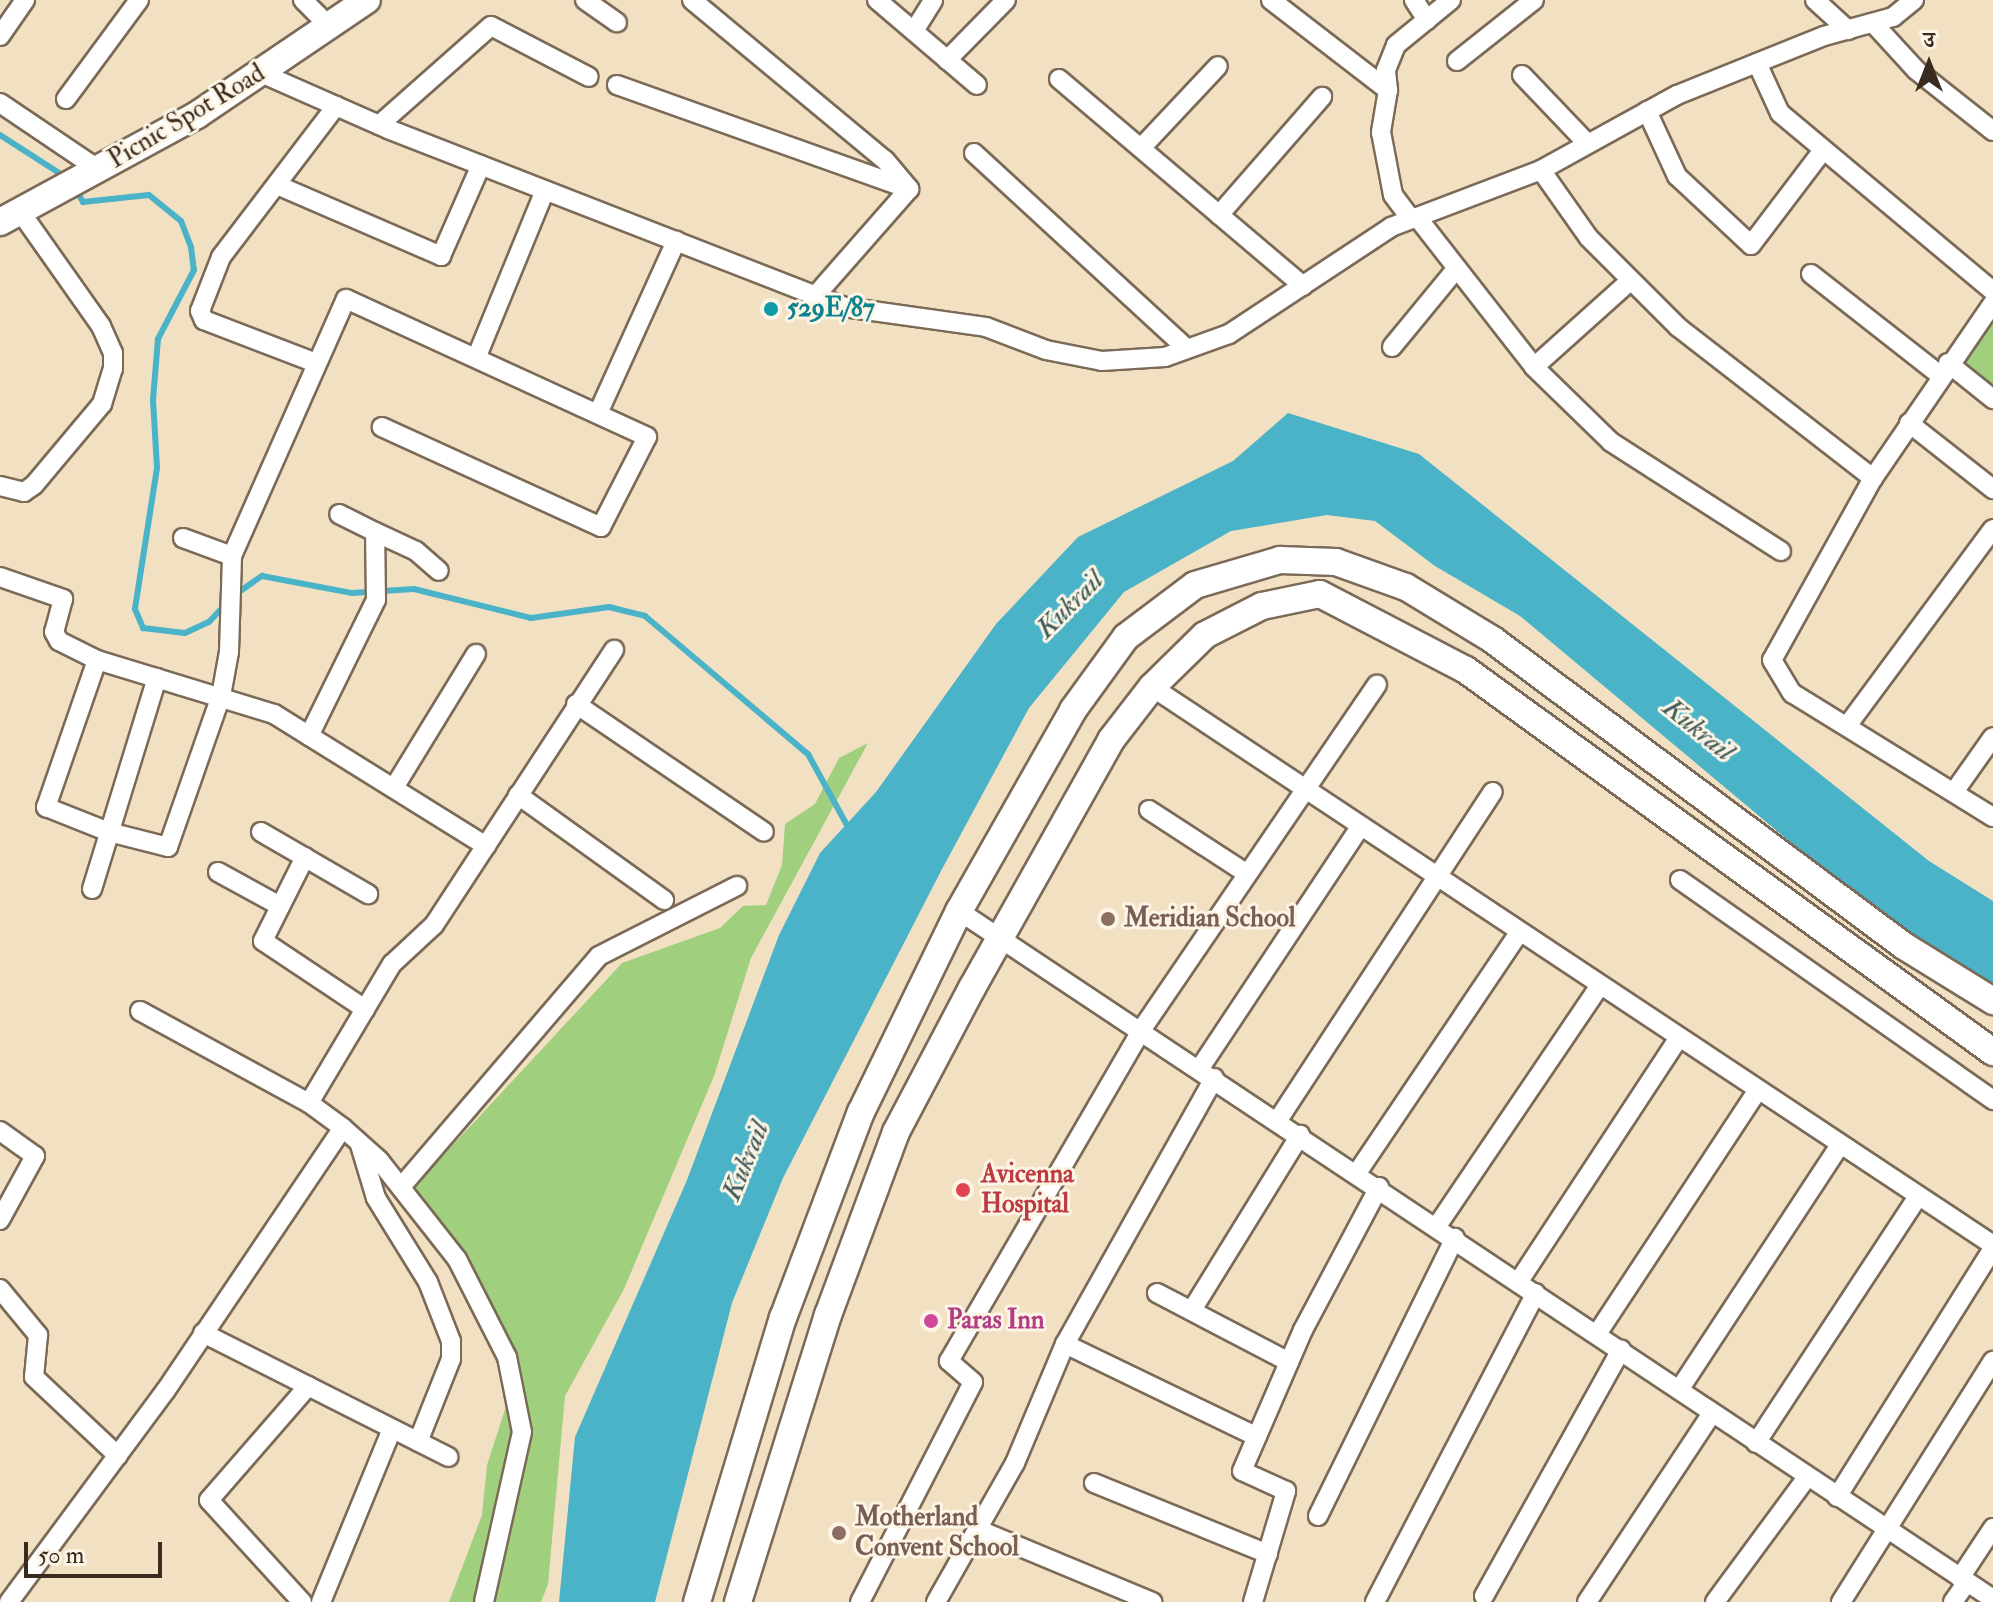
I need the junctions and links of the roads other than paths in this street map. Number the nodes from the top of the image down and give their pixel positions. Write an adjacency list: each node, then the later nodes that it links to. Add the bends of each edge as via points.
1 (25, 0): 19 (street)
2 (139, 0): 35 (street)
3 (303, 0): 20 (street)
4 (367, 0): 20 (street, Picnic Spot Road)
5 (585, 0): 17 (street)
6 (692, 0): 49 (street, via 885,160)
7 (877, 0): 22 (street)
8 (933, 0): 22 (street)
9 (1006, 0): 23 (street)
10 (1271, 0): 33 (street)
11 (1414, 0): 16 (street)
12 (1451, 0): 16 (street)
13 (1534, 0): 24 (street)
14 (1815, 0): 21 (street)
15 (1914, 0): 18 (street, via 1893,17)
16 (1427, 20): 33 (street, via 1396,45 1386,70)
17 (617, 22)
18 (1873, 23): 21 (street); 40 (street, via 1916,70)
19 (3, 27)
20 (331, 28): 27 (street, Picnic Spot Road)
21 (1848, 30): 25 (street)
22 (914, 31): 23 (street)
23 (947, 60): 32 (street)
24 (1457, 61)
25 (1757, 63): 38 (street); 43 (street, via 1780,113)
26 (1218, 66): 42 (street)
27 (261, 73): 37 (street); 47 (street, Picnic Spot Road)
28 (1522, 75): 41 (street)
29 (589, 77): 39 (street, via 491,26)
30 (1059, 79): 42 (street)
31 (617, 85): 49 (street)
32 (977, 85)
33 (1388, 90): 53 (street, via 1381,132 1393,195)
34 (1322, 97): 51 (street)
35 (66, 99)
36 (0, 103): 47 (street)
37 (336, 106): 39 (street); 48 (street)
38 (1647, 111): 41 (street); 43 (street, via 1677,176 1751,245)
39 (379, 125): 45 (street)
40 (1993, 131)
41 (1588, 144): 46 (street)
42 (1141, 148): 51 (street)
43 (1823, 150): 59 (street)
44 (974, 153): 63 (street)
45 (481, 165): 48 (street, via 441,256); 50 (street)
46 (1541, 170): 53 (street); 57 (street, via 1589,238)
47 (91, 173): 52 (street, Picnic Spot Road)
48 (277, 185): 65 (street, via 221,257 200,315)
49 (909, 189): 60 (street)
50 (545, 190): 54 (street); 64 (street)
51 (1219, 215): 58 (street)
52 (10, 217): 73 (street, via 101,326 113,353 113,369 102,404 34,485 24,492)
53 (1414, 218): 55 (street); 58 (street, via 1391,227)
54 (676, 241): 60 (street); 69 (street)
55 (1457, 268): 62 (street); 66 (street)
56 (1811, 274): 67 (street)
57 (1631, 280): 66 (street); 72 (street, via 1678,327)
58 (1303, 286): 63 (street, via 1229,334)
59 (1993, 291)
60 (816, 295): 63 (street, via 890,316 986,327 1046,350 1102,361 1165,357)
61 (1993, 303): 67 (street)
62 (1392, 347)
63 (1187, 349)
64 (477, 356): 65 (street, via 351,298 343,302); 69 (street)
65 (316, 363): 80 (street)
66 (1534, 367): 79 (street, via 1611,442)
67 (1944, 369): 68 (street); 70 (street)
68 (1993, 399)
69 (599, 411): 71 (street, via 647,437 601,527)
70 (1909, 423): 72 (street); 74 (street)
71 (382, 427)
72 (1873, 478): 91 (street, via 1772,660 1792,693)
73 (0, 486)
74 (1993, 489)
75 (339, 514): 76 (street)
76 (375, 532): 81 (street, via 416,551); 92 (street, via 376,600)
77 (183, 538): 80 (street)
78 (1990, 544): 91 (street)
79 (1781, 551)
80 (232, 556): 89 (street)
81 (439, 571)
82 (0, 577): 85 (street, via 59,596 63,605 55,638)
83 (614, 650): 90 (street)
84 (476, 654): 94 (street)
85 (97, 660): 86 (street); 102 (street, via 46,807)
86 (157, 678): 89 (street); 102 (street)
87 (1377, 684): 95 (street)
88 (1152, 687): 95 (street); 118 (street, via 1111,740); 125 (street, via 1205,635 1262,606 1320,594 1466,670)
89 (221, 696): 92 (street, via 274,714); 102 (street, via 168,847)
90 (576, 704): 98 (street); 104 (street)
91 (1847, 726): 97 (street)
92 (309, 736): 94 (street)
93 (1993, 737): 97 (street)
94 (395, 786): 105 (street)
95 (1303, 789): 101 (street); 108 (street)
96 (1493, 792): 109 (street)
97 (1954, 792): 100 (street)
98 (518, 795): 105 (street); 114 (street)
99 (1149, 810): 108 (street)
100 (1993, 817)
101 (1360, 827): 109 (street); 126 (street)
102 (109, 832): 112 (street)
103 (261, 832): 106 (street)
104 (764, 832)
105 (486, 846): 121 (street, via 434,925 392,964)
106 (305, 857): 113 (street); 115 (street)
107 (218, 872): 115 (street)
108 (1246, 873): 123 (street)
109 (1439, 880): 117 (street); 130 (street)
110 (1680, 880): 128 (street)
111 (737, 886): 137 (street, via 599,956)
112 (92, 889)
113 (368, 894)
114 (664, 900)
115 (280, 906): 121 (street, via 263,941)
116 (959, 911): 118 (street); 120 (street, via 1073,710 1126,637 1195,585 1280,560 1336,562 1406,587 1493,640 1904,946); 179 (street, via 861,1112 783,1318)
117 (1519, 933): 119 (street); 136 (street)
118 (1002, 935): 123 (street); 180 (street, via 896,1132 828,1315)
119 (1599, 987): 124 (street); 141 (street)
120 (1993, 1001)
121 (365, 1009): 129 (street)
122 (140, 1011): 129 (street)
123 (1142, 1029): 126 (street); 181 (street, via 949,1361 973,1382)
124 (1678, 1039): 127 (street); 144 (street)
125 (1993, 1052)
126 (1207, 1073): 130 (street); 151 (street)
127 (1757, 1091): 135 (street); 150 (street)
128 (1993, 1100)
129 (309, 1103): 131 (street)
130 (1278, 1120): 133 (street)
131 (343, 1128): 134 (street); 149 (street)
132 (0, 1131): 140 (street, via 35,1156)
133 (1300, 1135): 136 (street); 148 (street)
134 (360, 1145): 137 (street); 160 (street, via 376,1198 428,1282 451,1341 451,1359)
135 (1840, 1145): 139 (street); 156 (street)
136 (1357, 1173): 138 (street)
137 (401, 1187): 178 (street, via 457,1259 507,1357 522,1432)
138 (1379, 1187): 141 (street); 154 (street)
139 (1918, 1196): 143 (street); 161 (street)
140 (0, 1220)
141 (1437, 1226): 142 (street)
142 (1455, 1238): 144 (street); 167 (street)
143 (1993, 1246): 166 (street)
144 (1519, 1281): 147 (street)
145 (0, 1289): 162 (street, via 38,1335 34,1377)
146 (1157, 1293): 148 (street)
147 (1536, 1293): 150 (street); 185 (street)
148 (1192, 1310): 154 (street)
149 (203, 1333): 155 (street); 162 (street)
150 (1597, 1334): 152 (street)
151 (1065, 1344): 159 (street); 169 (street, via 1015,1463)
152 (1621, 1350): 156 (street); 173 (street)
153 (1993, 1361): 170 (street)
154 (1289, 1362): 159 (street)
155 (308, 1386): 158 (street); 176 (street, via 209,1500)
156 (1679, 1390): 157 (street)
157 (1712, 1413): 161 (street); 186 (street)
158 (392, 1429): 160 (street); 177 (street)
159 (1257, 1437): 171 (street, via 1242,1471 1286,1491)
160 (418, 1442): 163 (street)
161 (1756, 1443): 164 (street)
162 (118, 1456): 175 (street)
163 (448, 1457)
164 (1807, 1477): 166 (street); 187 (street)
165 (1094, 1483): 171 (street)
166 (1837, 1497): 170 (street)
167 (1318, 1516)
168 (1993, 1528): 172 (street)
169 (977, 1529): 182 (street); 183 (street)
170 (1888, 1532): 172 (street); 188 (street)
171 (1268, 1554): 184 (street)
172 (1963, 1580): 174 (street); 189 (street)
173 (1484, 1596)
174 (1993, 1599)
175 (9, 1602)
176 (302, 1602)
177 (321, 1602)
178 (484, 1602)
179 (697, 1602)
180 (738, 1602)
181 (860, 1602)
182 (936, 1602)
183 (1152, 1602)
184 (1253, 1602)
185 (1375, 1602)
186 (1587, 1602)
187 (1715, 1602)
188 (1841, 1602)
189 (1953, 1602)

